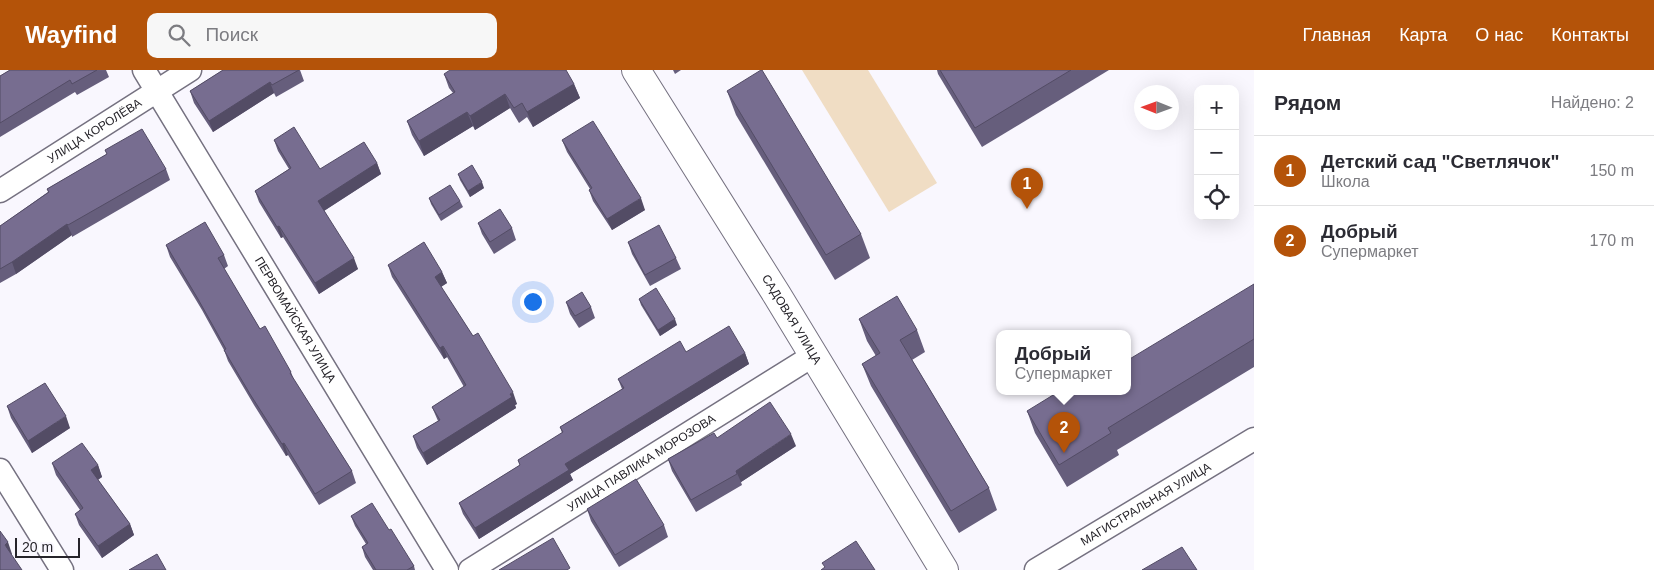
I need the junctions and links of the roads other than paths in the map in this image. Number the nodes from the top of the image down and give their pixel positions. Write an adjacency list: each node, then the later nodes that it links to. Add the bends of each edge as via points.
1 (144, 70): 4 (street, ПЕРВОМАЙСКАЯ УЛИЦА)
2 (190, 70): 4 (street, УЛИЦА КОРОЛЁВА)
3 (636, 70): 6 (street, САДОВАЯ УЛИЦА)
4 (157, 90): 5 (street, УЛИЦА КОРОЛЁВА); 10 (street, ПЕРВОМАЙСКАЯ УЛИЦА)
5 (0, 191)
6 (814, 355): 11 (street, УЛИЦА ПАВЛИКА МОРОЗОВА); 12 (street, САДОВАЯ УЛИЦА)
7 (1254, 440): 13 (street, МАГИСТРАЛЬНАЯ УЛИЦА)
8 (0, 470): 9 (street)
9 (62, 570)
10 (447, 570)
11 (470, 570)
12 (944, 570)
13 (1036, 570)

